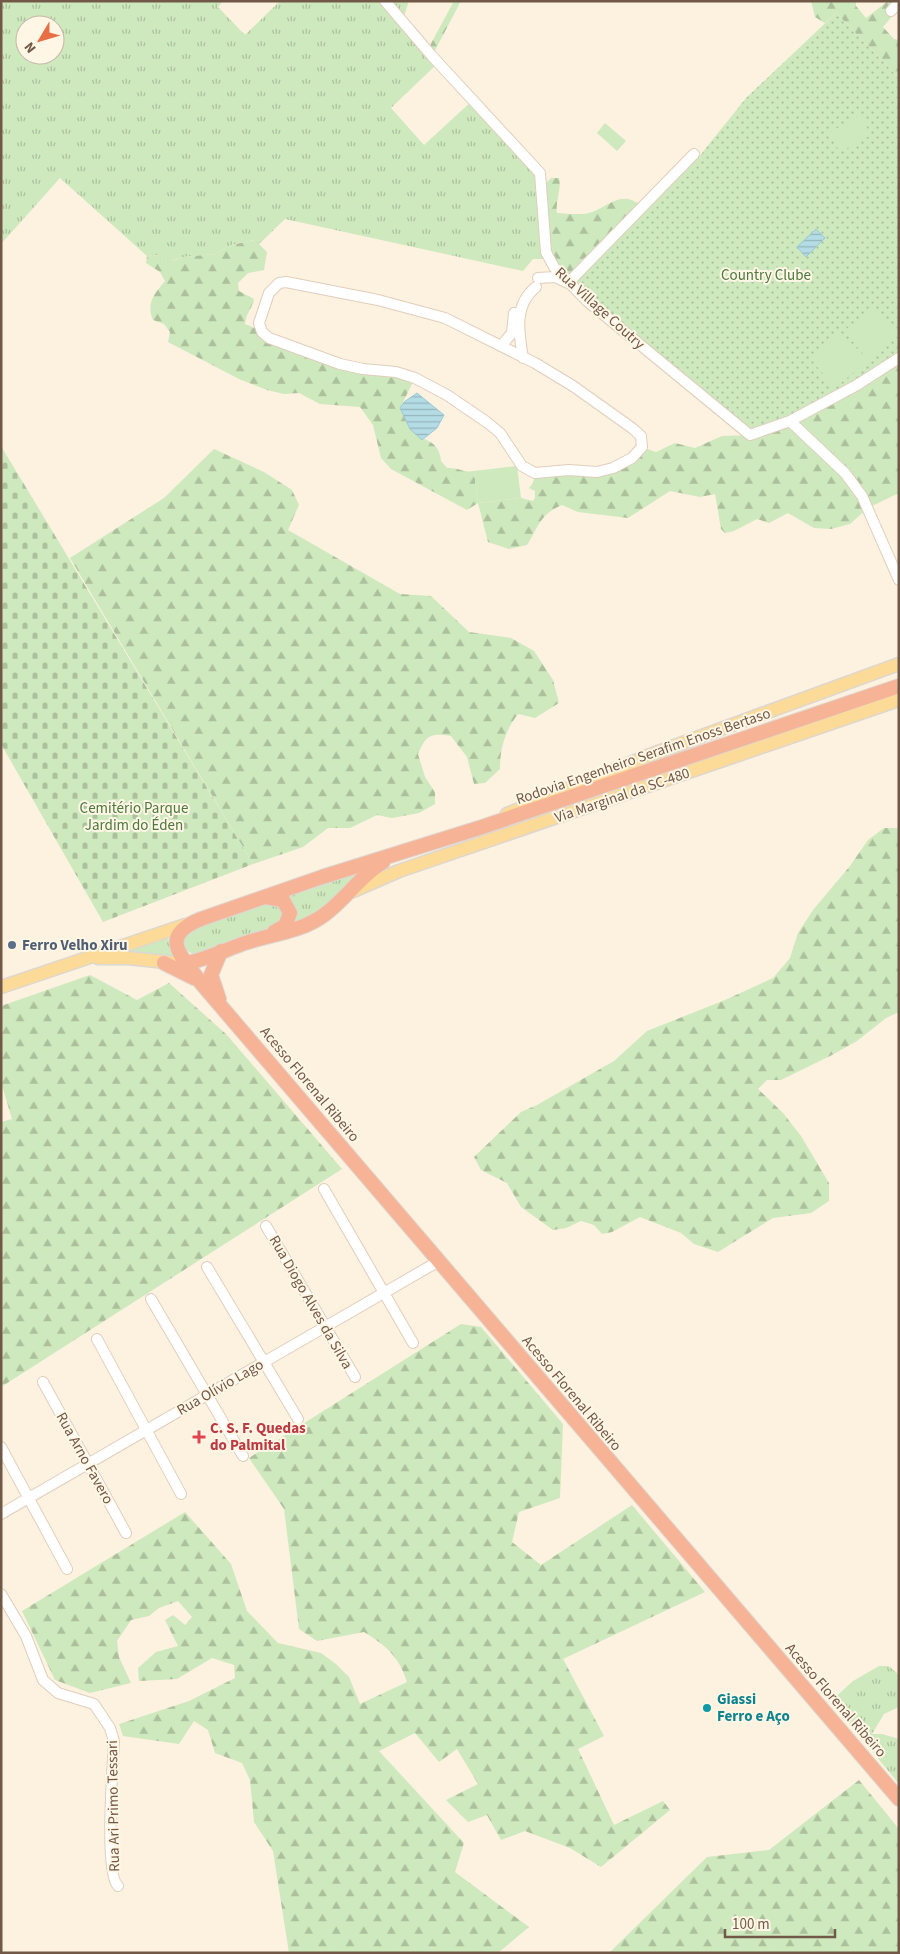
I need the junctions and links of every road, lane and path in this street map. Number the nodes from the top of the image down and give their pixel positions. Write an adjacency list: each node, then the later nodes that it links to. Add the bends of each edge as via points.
1 (385, 1): 6 (street, Rua Village Coutry, via 540,173 546,252)
2 (899, 2): 3 (street)
3 (891, 11)
4 (694, 154): 6 (street)
5 (537, 283): 6 (street, via 555,278); 7 (street, via 518,296 512,333); 8 (street, via 521,306)
6 (568, 283): 10 (street, Rua Village Coutry, via 750,436)
7 (500, 346): 8 (street); 8 (street, via 445,318 378,300 286,282 279,283 269,294 259,323 269,338 340,364 396,372 447,394 500,433 528,471 597,472 613,468 638,453 643,442 632,428 572,386)
8 (523, 358)
9 (899, 358): 10 (street)
10 (790, 421): 11 (street, via 845,474 862,496)
11 (899, 580)
12 (899, 664): 15 (main road, Via Marginal da SC-480, via 650,755 521,806)
13 (899, 686): 15 (highway, Rodovia Engenheiro Serafim Enoss Bertaso)
14 (899, 700): 17 (main road, Via Marginal da SC-480, via 399,871)
15 (479, 828): 16 (highway, Rodovia Engenheiro Serafim Enoss Bertaso)
16 (396, 853): 17 (highway, Rodovia Engenheiro Serafim Enoss Bertaso, via 373,868); 18 (highway, Rodovia Engenheiro Serafim Enoss Bertaso)
17 (347, 895): 20 (highway, Rodovia Engenheiro Serafim Enoss Bertaso, via 310,924)
18 (266, 897): 19 (highway, Rodovia Engenheiro Serafim Enoss Bertaso); 20 (highway, via 282,900 290,913 285,926)
19 (185, 925): 22 (main road, Rodovia Engenheiro Serafim Enoss Bertaso); 24 (highway, Acesso Florenal Ribeiro, via 175,942)
20 (268, 935): 21 (highway, Rodovia Engenheiro Serafim Enoss Bertaso)
21 (222, 951): 24 (highway, Rodovia Engenheiro Serafim Enoss Bertaso); 27 (highway, Acesso Florenal Ribeiro, via 212,974)
22 (80, 960): 23 (main road, Rodovia Engenheiro Serafim Enoss Bertaso, via 128,958); 26 (main road, Rodovia Engenheiro Serafim Enoss Bertaso)
23 (164, 963): 24 (main road, Rodovia Engenheiro Serafim Enoss Bertaso); 25 (highway)
24 (187, 963): 25 (highway, Acesso Florenal Ribeiro)
25 (201, 983): 27 (highway, Acesso Florenal Ribeiro)
26 (1, 987)
27 (222, 1006): 30 (highway, Acesso Florenal Ribeiro)
28 (324, 1189): 32 (street)
29 (266, 1226): 34 (street, Rua Diogo Alves da Silva)
30 (439, 1261): 32 (street, Rua Olívio Lago); 52 (highway, Acesso Florenal Ribeiro)
31 (208, 1267): 37 (street)
32 (384, 1292): 34 (street, Rua Olívio Lago); 36 (street)
33 (151, 1299): 40 (street)
34 (325, 1326): 37 (street, Rua Olívio Lago); 38 (street, Rua Diogo Alves da Silva)
35 (97, 1339): 42 (street)
36 (414, 1343)
37 (264, 1362): 40 (street, Rua Olívio Lago); 41 (street)
38 (355, 1377)
39 (43, 1382): 45 (street, Rua Arno Favero)
40 (207, 1395): 42 (street, Rua Olívio Lago); 44 (street)
41 (298, 1419)
42 (147, 1430): 45 (street, Rua Olívio Lago); 46 (street)
43 (1, 1447): 47 (street)
44 (243, 1456)
45 (88, 1464): 47 (street, Rua Olívio Lago); 49 (street, Rua Arno Favero)
46 (182, 1494)
47 (28, 1498): 48 (street, Rua Olívio Lago); 50 (street)
48 (1, 1514)
49 (126, 1533)
50 (67, 1569)
51 (1, 1594): 55 (street, Rua Ari Primo Tessari, via 26,1636 44,1680 58,1693 94,1704 110,1728 114,1741 110,1832 113,1879)
52 (882, 1778): 53 (highway, Acesso Florenal Ribeiro); 54 (highway)
53 (899, 1798)
54 (899, 1804)
55 (118, 1886)

